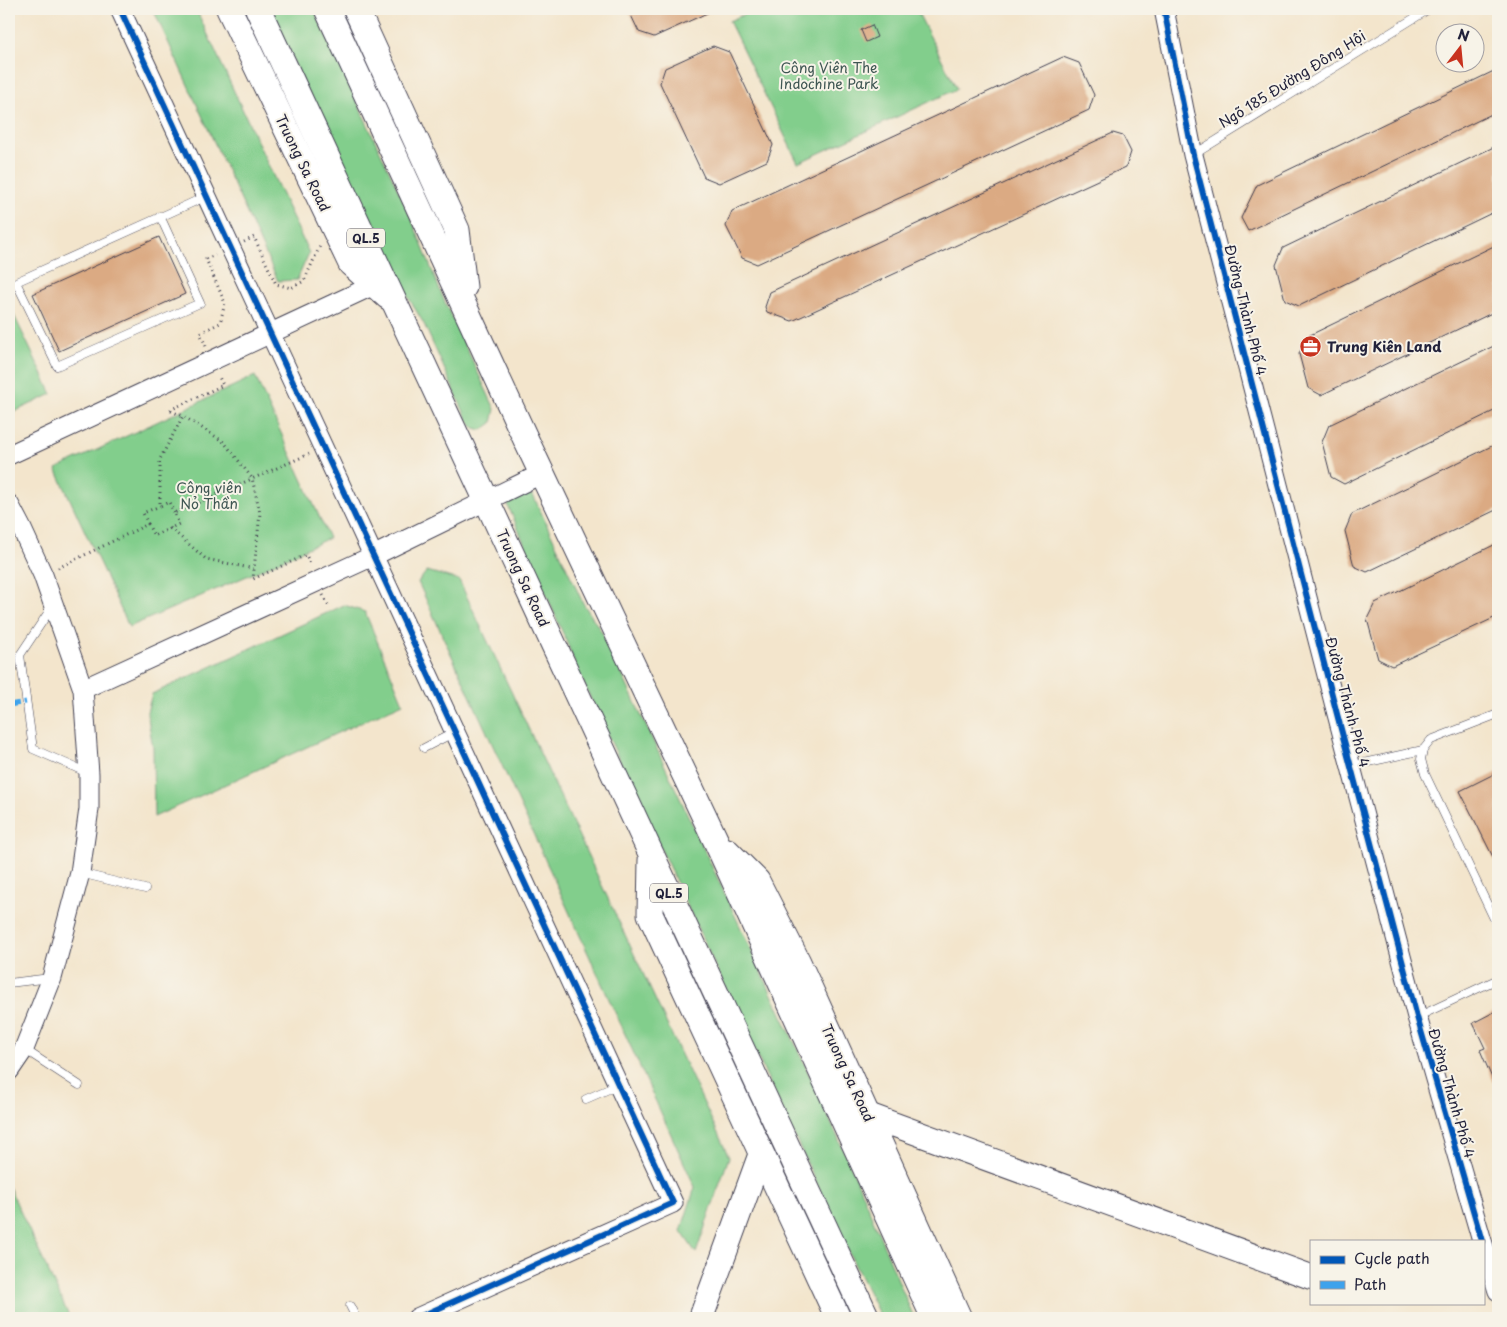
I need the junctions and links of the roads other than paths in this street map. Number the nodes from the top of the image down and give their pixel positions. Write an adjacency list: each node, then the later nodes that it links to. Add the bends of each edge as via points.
1 (120, 9): 13 (street)
2 (230, 9): 12 (highway, Truong Sa Road / QL.5)
3 (258, 9): 11 (highway, Truong Sa Road / QL.5)
4 (328, 9): 9 (highway, Truong Sa Road)
5 (356, 9): 8 (highway, Truong Sa Road)
6 (1164, 9): 10 (street, Đường Thành Phố 4)
7 (1429, 9): 10 (lane, Ngõ 185 Đường Đông Hội)
8 (421, 151): 9 (highway); 17 (highway, Truong Sa Road, via 457,230)
9 (398, 162): 17 (highway, Truong Sa Road)
10 (1195, 162): 30 (street, Đường Thành Phố 4)
11 (335, 172): 12 (highway); 16 (highway, Truong Sa Road / QL.5)
12 (312, 182): 15 (highway, Truong Sa Road / QL.5, via 351,264)
13 (207, 196): 14 (lane); 18 (street)
14 (160, 216): 14 (lane, via 16,282 57,366 200,302)
15 (374, 285): 16 (highway, Truong Sa Road / QL.5); 18 (street)
16 (396, 303): 21 (highway, Truong Sa Road / QL.5)
17 (466, 307): 20 (highway, Truong Sa Road)
18 (270, 333): 19 (street); 23 (street)
19 (9, 455)
20 (543, 474): 21 (street); 32 (highway, Truong Sa Road)
21 (487, 500): 23 (street); 33 (highway, Truong Sa Road / QL.5)
22 (9, 504): 24 (street, via 22,527)
23 (373, 556): 25 (street); 27 (street)
24 (54, 605): 25 (street); 31 (lane, via 20,655 32,749)
25 (83, 689): 31 (street)
26 (1498, 714): 29 (lane, via 1431,740)
27 (455, 732): 28 (lane); 44 (street)
28 (424, 748)
29 (1423, 750): 30 (lane); 36 (lane, via 1421,759 1425,774)
30 (1351, 766): 40 (street, Đường Thành Phố 4)
31 (89, 774): 34 (street, via 89,809)
32 (716, 841): 46 (highway, Truong Sa Road, via 757,881); 58 (highway, Truong Sa Road)
33 (651, 853): 47 (highway, Truong Sa Road / QL.5, via 650,914); 57 (highway, Truong Sa Road / QL.5)
34 (80, 873): 35 (lane); 37 (street)
35 (145, 889)
36 (1498, 928)
37 (52, 978): 39 (lane); 41 (street)
38 (1498, 979): 40 (lane)
39 (9, 983)
40 (1417, 1017): 48 (street, Đường Thành Phố 4)
41 (24, 1048): 42 (street); 43 (lane)
42 (9, 1071)
43 (79, 1085)
44 (618, 1085): 45 (lane); 54 (street, via 673,1203)
45 (586, 1099)
46 (868, 1115): 50 (main road); 59 (highway, Truong Sa Road)
47 (762, 1153): 55 (main road); 56 (highway, Truong Sa Road / QL.5)
48 (1482, 1240)
49 (1484, 1245): 51 (street, Đường Thành Phố 4)
50 (1310, 1277)
51 (1498, 1291)
52 (350, 1306): 53 (lane)
53 (356, 1318)
54 (417, 1318)
55 (701, 1318)
56 (838, 1318)
57 (866, 1318)
58 (934, 1318)
59 (959, 1318)

